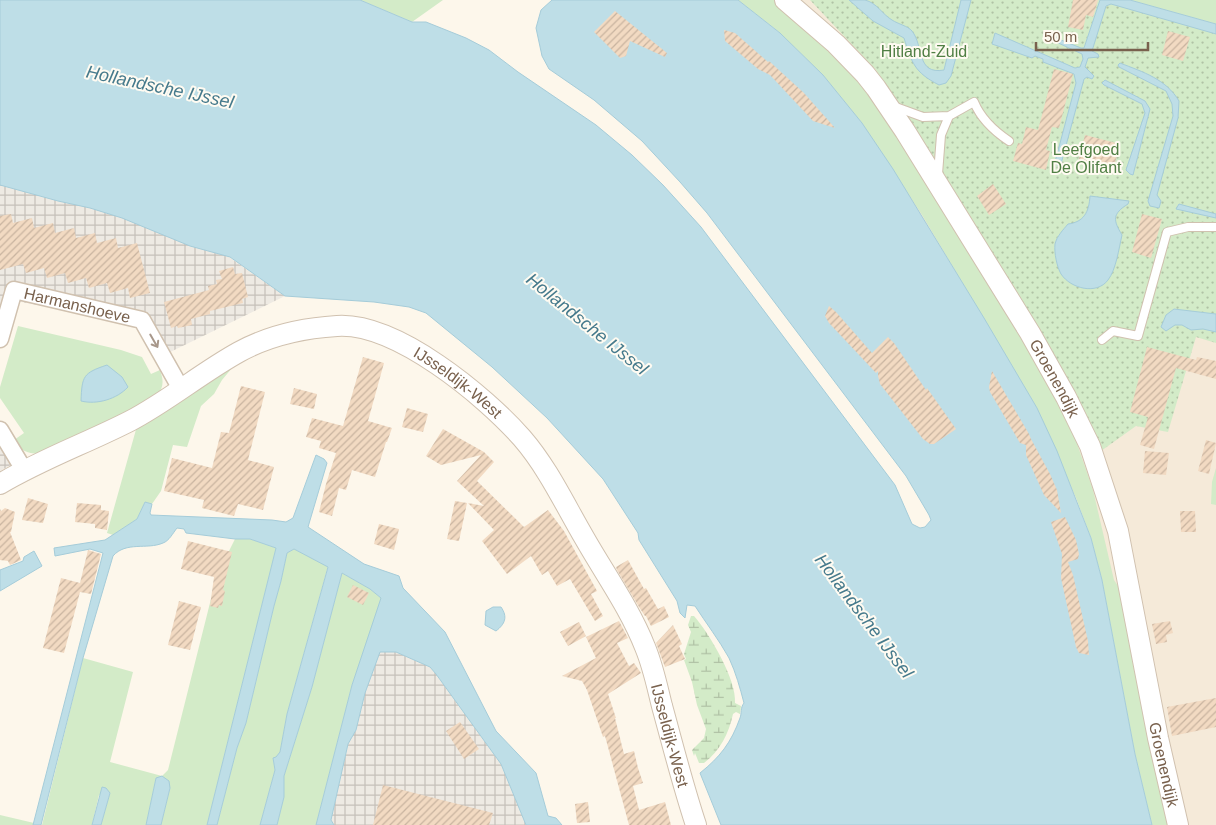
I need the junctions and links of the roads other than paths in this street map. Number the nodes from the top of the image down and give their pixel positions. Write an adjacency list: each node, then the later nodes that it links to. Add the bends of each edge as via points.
1 (785, 0): 2 (street, Groenendijk, via 836,44 865,74)
2 (887, 104): 3 (lane, via 923,117); 5 (street, Groenendijk)
3 (949, 116): 4 (lane, via 974,102 993,130); 5 (lane, via 941,135)
4 (1009, 141)
5 (937, 184): 14 (street, Groenendijk, via 1030,333 1090,446 1118,532)
6 (1216, 228): 8 (lane, via 1188,227 1167,232 1138,336 1113,331)
7 (0, 339): 9 (street, Harmanshoeve, one-way to 9, via 14,290 142,320)
8 (1102, 340)
9 (181, 389): 11 (street, IJsseldijk-West, via 128,421); 13 (street, IJsseldijk-West, via 264,340 301,331 353,326 381,334 411,349 476,393 518,434 538,459 642,638)
10 (0, 430): 11 (street)
11 (24, 470): 12 (street, IJsseldijk-West)
12 (0, 484)
13 (696, 825)
14 (1178, 825)

